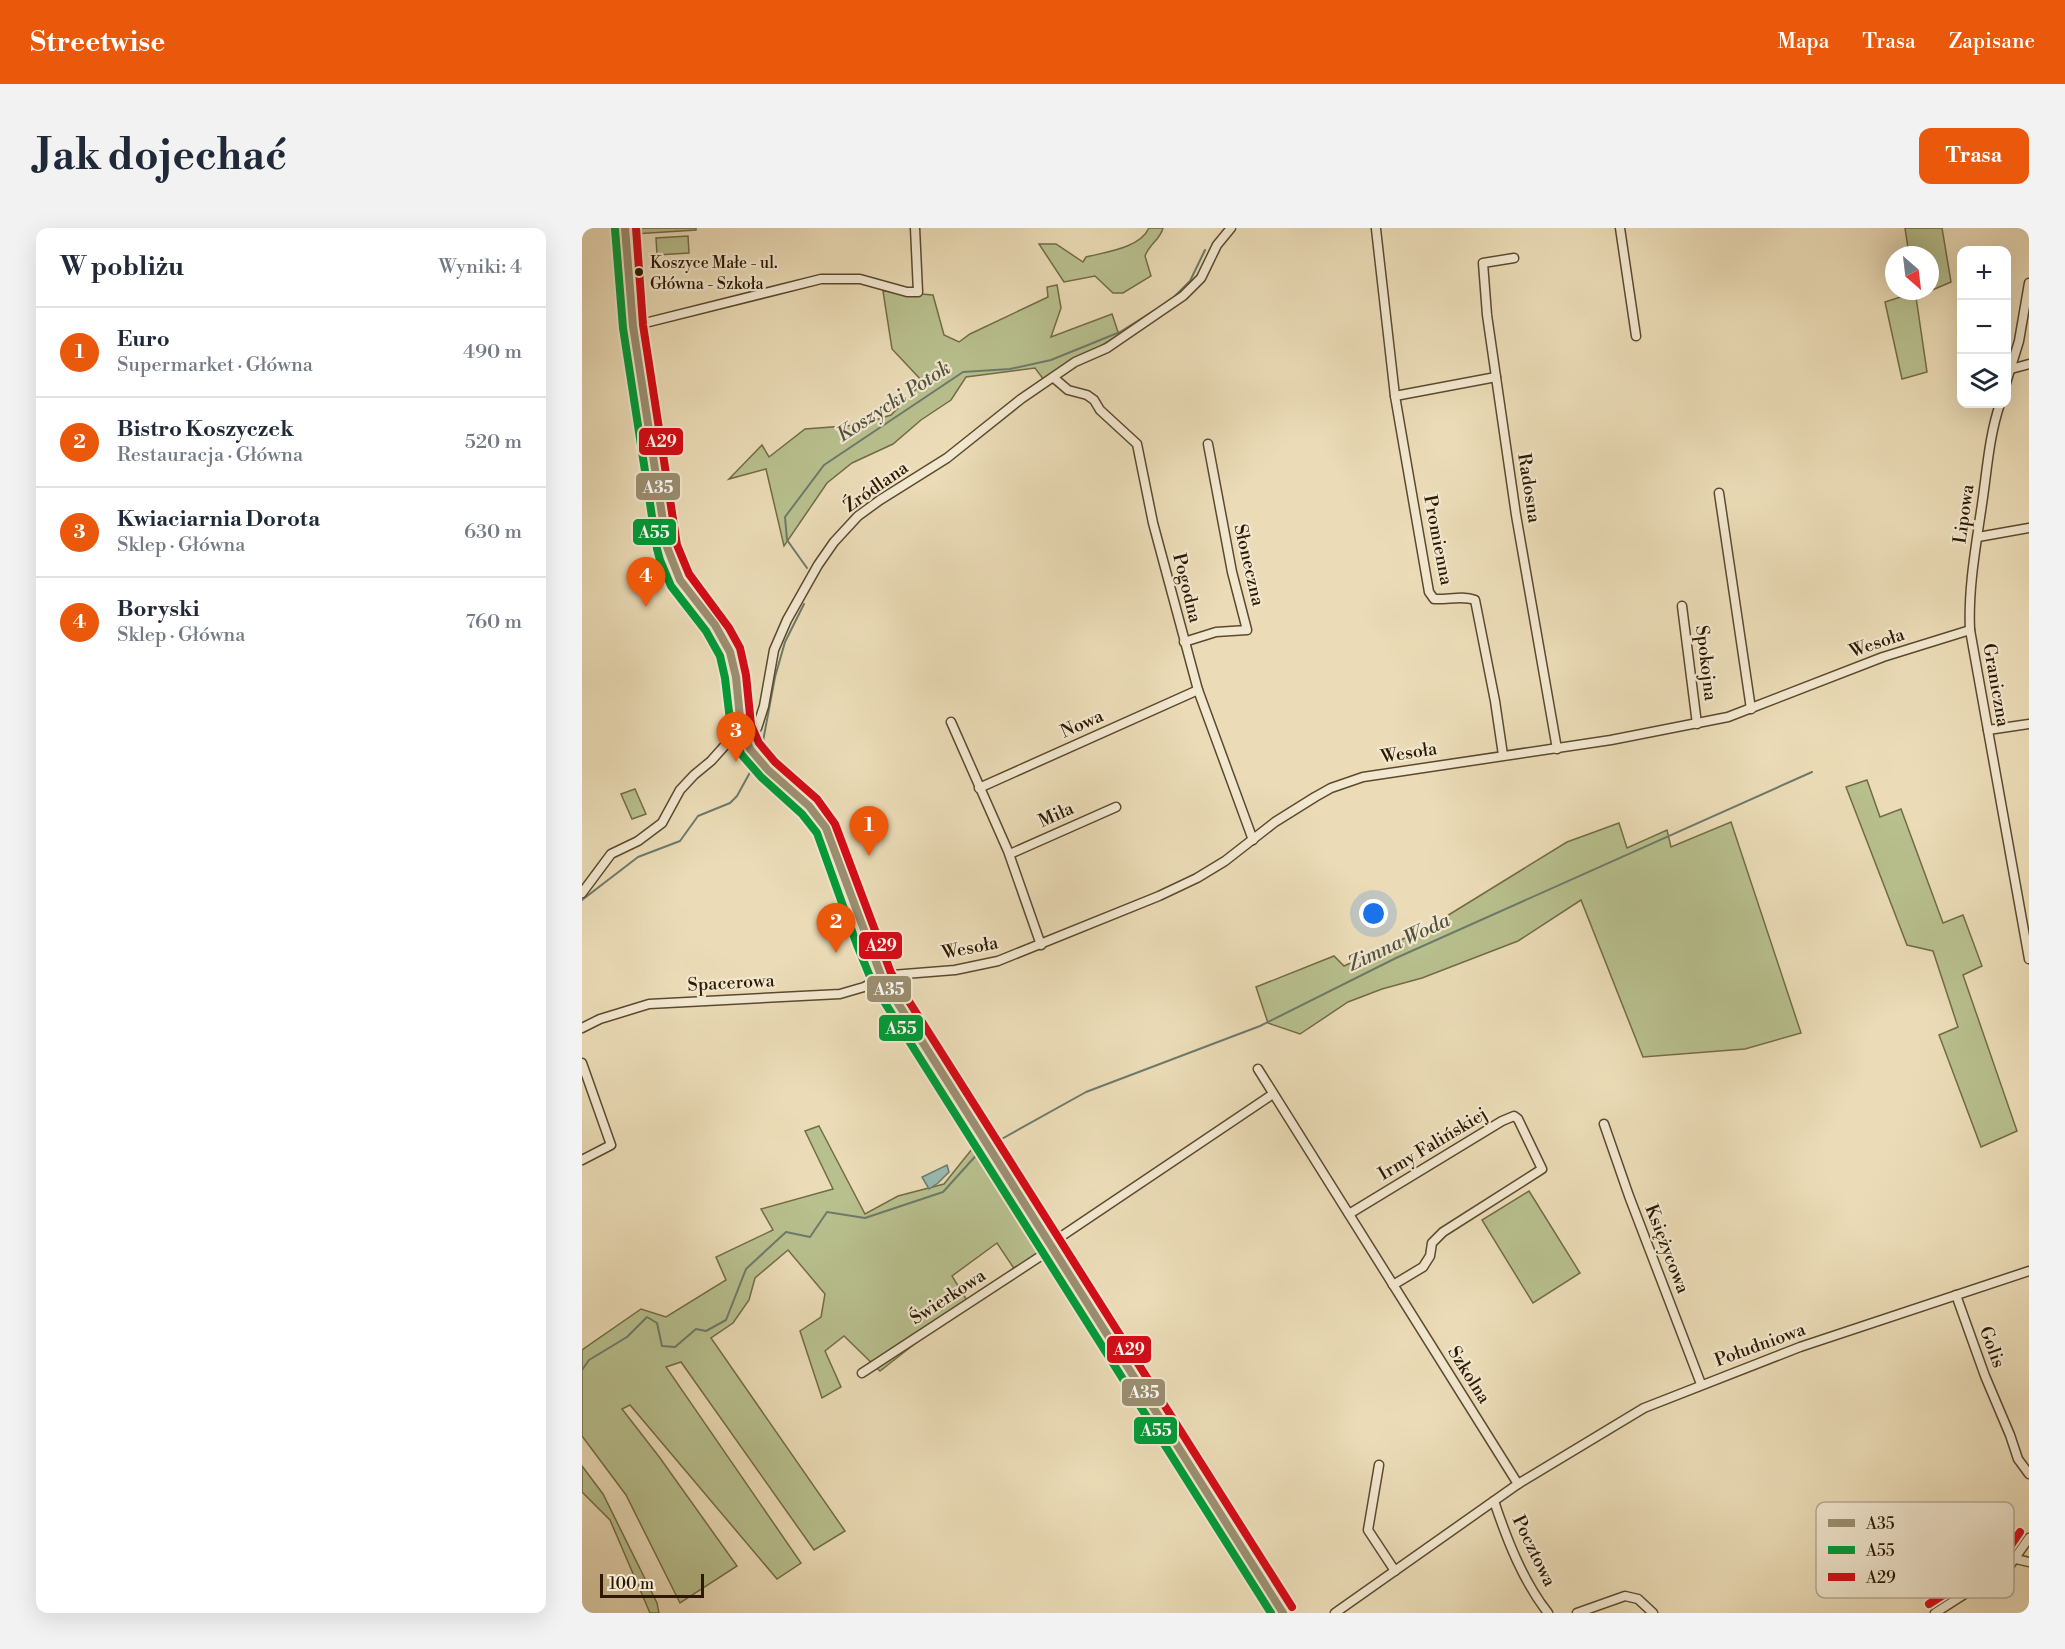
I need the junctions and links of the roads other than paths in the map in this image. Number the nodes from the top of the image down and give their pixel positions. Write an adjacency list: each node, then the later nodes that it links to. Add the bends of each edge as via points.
1 (625, 228): 8 (street)
2 (915, 228): 8 (street, via 918,292 860,279 821,279)
3 (1231, 228): 13 (street, Źródlana, via 1217,245 1201,278 1183,296 1107,348)
4 (1620, 228): 9 (street)
5 (1376, 229): 14 (street, Promienna)
6 (1514, 258): 12 (street, Radosna, via 1483,263)
7 (2029, 283): 11 (street)
8 (633, 326): 29 (street, via 667,547 683,584 731,653)
9 (1636, 336)
10 (2029, 364): 11 (street)
11 (2011, 369)
12 (1496, 376): 14 (street); 30 (street, Radosna)
13 (1054, 378): 22 (street, Pogodna, via 1068,390 1094,400 1137,444); 29 (street, Źródlana, via 946,458 858,516 834,542 787,620 774,650 757,728)
14 (1395, 396): 31 (street, Promienna, via 1429,592 1434,600 1475,600)
15 (1999, 408): 19 (street, Lipowa)
16 (1208, 444): 22 (street, Słoneczna, via 1247,630 1216,632)
17 (1719, 493): 24 (street)
18 (2029, 528): 19 (street)
19 (1977, 537): 21 (street, Lipowa)
20 (1682, 606): 26 (street, Spokojna)
21 (1970, 630): 24 (street, Wesoła, via 1883,657); 28 (street, Graniczna)
22 (1184, 642): 23 (street, Pogodna)
23 (1198, 690): 32 (street, Nowa); 34 (street, Pogodna)
24 (1751, 709): 26 (street, Wesoła)
25 (951, 722): 32 (street)
26 (1697, 724): 30 (street, Wesoła)
27 (2029, 724): 28 (street)
28 (1988, 730): 38 (street, Graniczna)
29 (744, 740): 36 (street, via 728,742 686,782 662,823 611,854); 41 (street, via 759,761 825,826)
30 (1557, 749): 31 (street, Wesoła)
31 (1503, 755): 34 (street, Wesoła, via 1363,777 1315,797)
32 (980, 788): 35 (street)
33 (1116, 807): 35 (street, Miła)
34 (1253, 840): 39 (street, Wesoła, via 1197,878)
35 (1010, 854): 39 (street)
36 (582, 893)
37 (2029, 896): 38 (street)
38 (2018, 898): 40 (street, Graniczna)
39 (1041, 945): 41 (street, Wesoła, via 966,968)
40 (2029, 959)
41 (882, 978): 42 (street, Spacerowa, via 840,994 649,1004); 49 (street)
42 (582, 1028)
43 (582, 1063): 47 (street, via 611,1145)
44 (1258, 1068): 45 (street, Szkolna)
45 (1274, 1094): 48 (street, Szkolna); 49 (street)
46 (1604, 1124): 54 (street, Księżycowa)
47 (582, 1160)
48 (1348, 1214): 51 (street, Szkolna); 51 (street, Irmy Falińskiej, via 1502,1121 1514,1116 1518,1119 1542,1169 1443,1232 1432,1243 1424,1267)
49 (1051, 1246): 53 (street, Świerkowa); 64 (street)
50 (2029, 1272): 52 (street, Południowa)
51 (1393, 1285): 57 (street, Szkolna)
52 (1956, 1295): 54 (street, Południowa); 56 (street, Golis, via 2018,1460)
53 (862, 1373)
54 (1701, 1384): 57 (street, Południowa, via 1644,1408)
55 (1379, 1465): 62 (street, via 1368,1530)
56 (2029, 1474)
57 (1518, 1484): 58 (street)
58 (1494, 1501): 62 (street); 66 (street, Pocztowa, via 1528,1582)
59 (2029, 1538): 60 (street)
60 (2016, 1558): 61 (street)
61 (2029, 1562)
62 (1395, 1571): 65 (street)
63 (1960, 1598): 69 (street)
64 (1282, 1613)
65 (1335, 1613)
66 (1548, 1613)
67 (1577, 1613): 68 (street, via 1624,1596 1638,1599)
68 (1653, 1613)
69 (1935, 1613)

